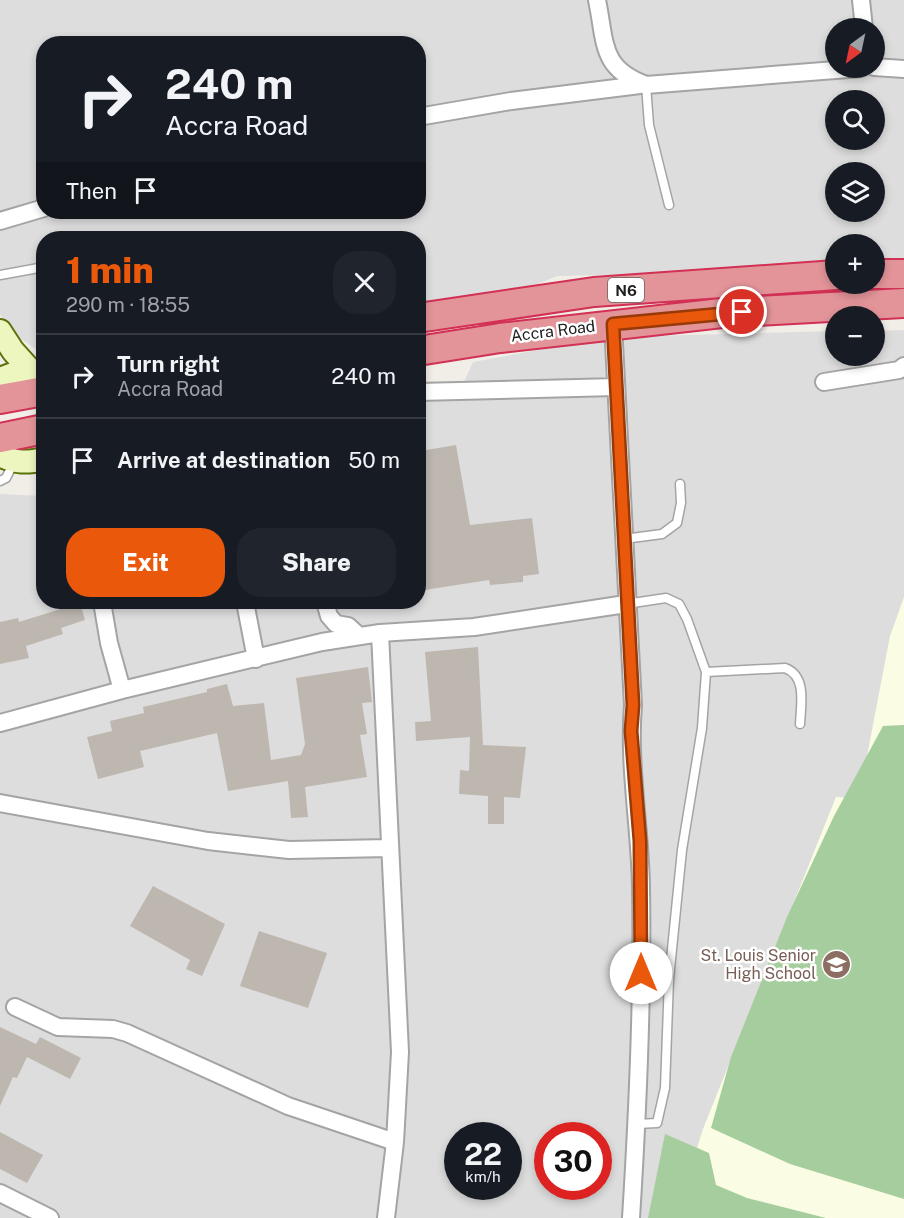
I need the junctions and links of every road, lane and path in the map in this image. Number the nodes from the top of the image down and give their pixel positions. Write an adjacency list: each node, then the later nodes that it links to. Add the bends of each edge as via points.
1 (597, 0): 7 (street, via 613,66 626,78)
2 (861, 0): 3 (street)
3 (863, 18)
4 (885, 68): 5 (street)
5 (904, 69)
6 (825, 71): 7 (street)
7 (646, 85): 8 (street); 9 (lane, via 649,125)
8 (426, 116)
9 (669, 205)
10 (36, 210): 11 (street)
11 (0, 221)
12 (36, 268): 13 (lane)
13 (0, 274)
14 (885, 274): 15 (highway)
15 (904, 274)
16 (825, 276): 18 (highway, Accra Road / N6, via 594,292)
17 (904, 303): 19 (highway, Accra Road / N6, via 722,313)
18 (426, 317)
19 (613, 324): 21 (highway, Accra Road / N6); 28 (street)
20 (0, 331): 23 (street)
21 (426, 350)
22 (904, 366): 27 (street)
23 (36, 375)
24 (36, 378): 25 (street, via 10,374)
25 (0, 379)
26 (36, 381): 30 (highway)
27 (824, 382)
28 (616, 387): 29 (street); 36 (street)
29 (426, 392)
30 (0, 399)
31 (36, 434): 32 (highway)
32 (5, 451): 33 (street, via 29,463); 34 (lane, via 6,478)
33 (36, 461)
34 (0, 481)
35 (680, 484): 36 (lane, via 677,523 662,534)
36 (623, 539): 37 (street)
37 (626, 604): 41 (street, via 474,627); 44 (lane, via 666,598 679,604); 51 (street, via 640,841)
38 (103, 609): 45 (street)
39 (246, 609): 43 (street)
40 (327, 609): 42 (street, via 336,624 348,626)
41 (380, 633): 42 (street); 49 (street)
42 (359, 636): 43 (street)
43 (256, 659): 45 (street)
44 (706, 672): 47 (lane, via 785,668 794,671 800,679); 51 (lane, via 702,729 682,850 669,979 664,1088 657,1123)
45 (122, 690): 46 (street)
46 (0, 723)
47 (800, 724)
48 (0, 803): 49 (street, via 243,845 289,850)
49 (389, 848): 52 (street, via 400,1052)
50 (15, 1007): 52 (street, via 58,1027 127,1033 288,1106)
51 (637, 1124): 56 (street)
52 (395, 1142): 55 (street)
53 (0, 1193): 54 (street)
54 (50, 1218)
55 (386, 1218)
56 (631, 1218)

